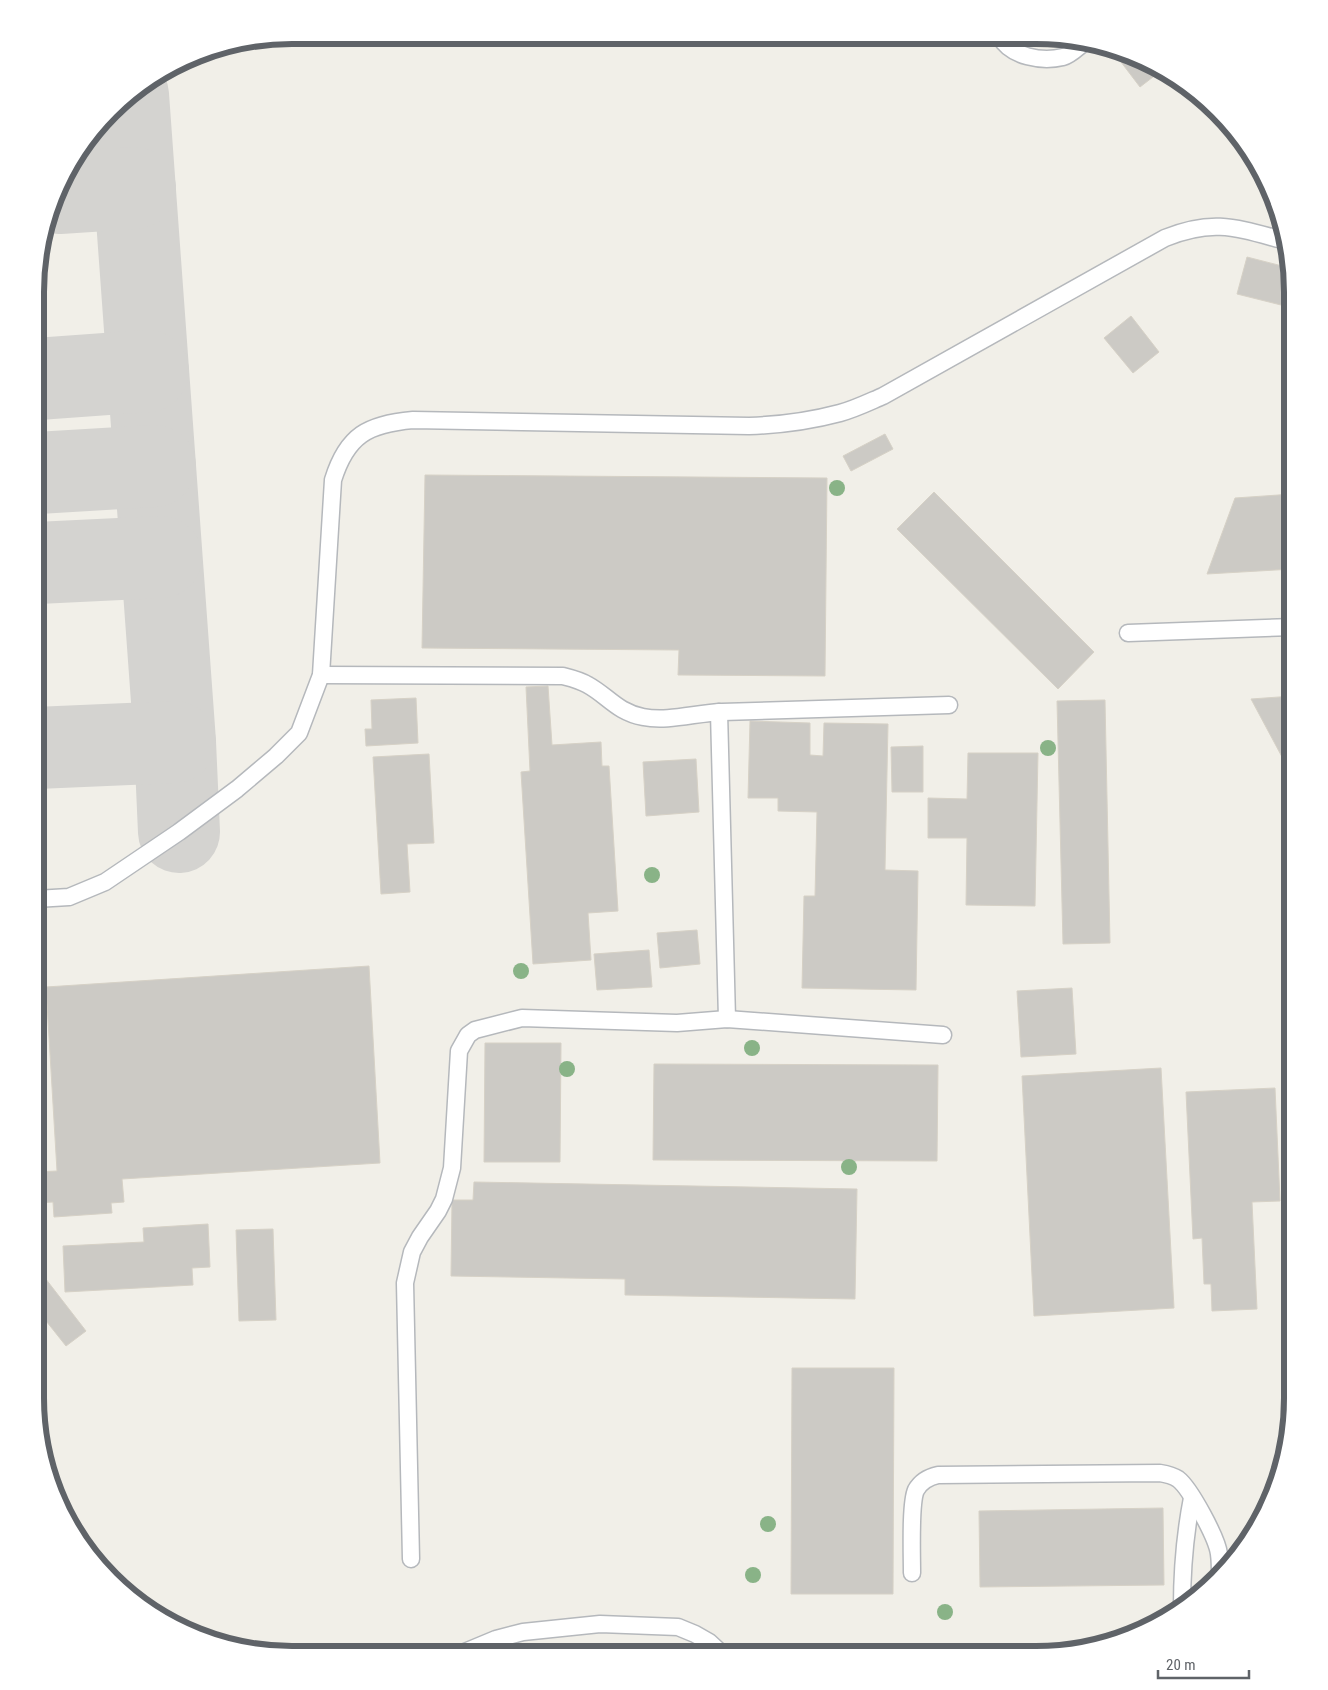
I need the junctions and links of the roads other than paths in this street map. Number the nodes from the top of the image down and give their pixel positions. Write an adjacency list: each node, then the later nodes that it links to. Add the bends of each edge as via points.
1 (1006, 44): 2 (lane, via 1024,55 1042,58 1065,57)
2 (1078, 48)
3 (1278, 239): 6 (lane, via 1228,226 1185,230 1165,238 883,396 841,413 808,420 749,426 413,420 374,427 348,447 333,480)
4 (1284, 627): 5 (lane)
5 (1128, 633)
6 (321, 675): 8 (lane, via 562,676 587,684 612,704 643,717); 9 (lane, via 299,733 237,790 106,882 69,897)
7 (949, 704): 8 (lane)
8 (719, 712): 10 (lane)
9 (44, 899)
10 (727, 1019): 11 (lane); 13 (lane, via 677,1023 522,1018 475,1030 462,1043 458,1051 449,1184 438,1211 412,1252 406,1283)
11 (943, 1035)
12 (1192, 1498): 14 (lane, via 1218,1547); 15 (lane, via 1178,1480 1160,1473 929,1477 921,1483 914,1496); 16 (lane, via 1183,1563)
13 (412, 1559)
14 (1220, 1566)
15 (912, 1573)
16 (1182, 1598)
17 (479, 1646): 18 (lane, via 523,1632 600,1624 678,1626)
18 (713, 1646)

